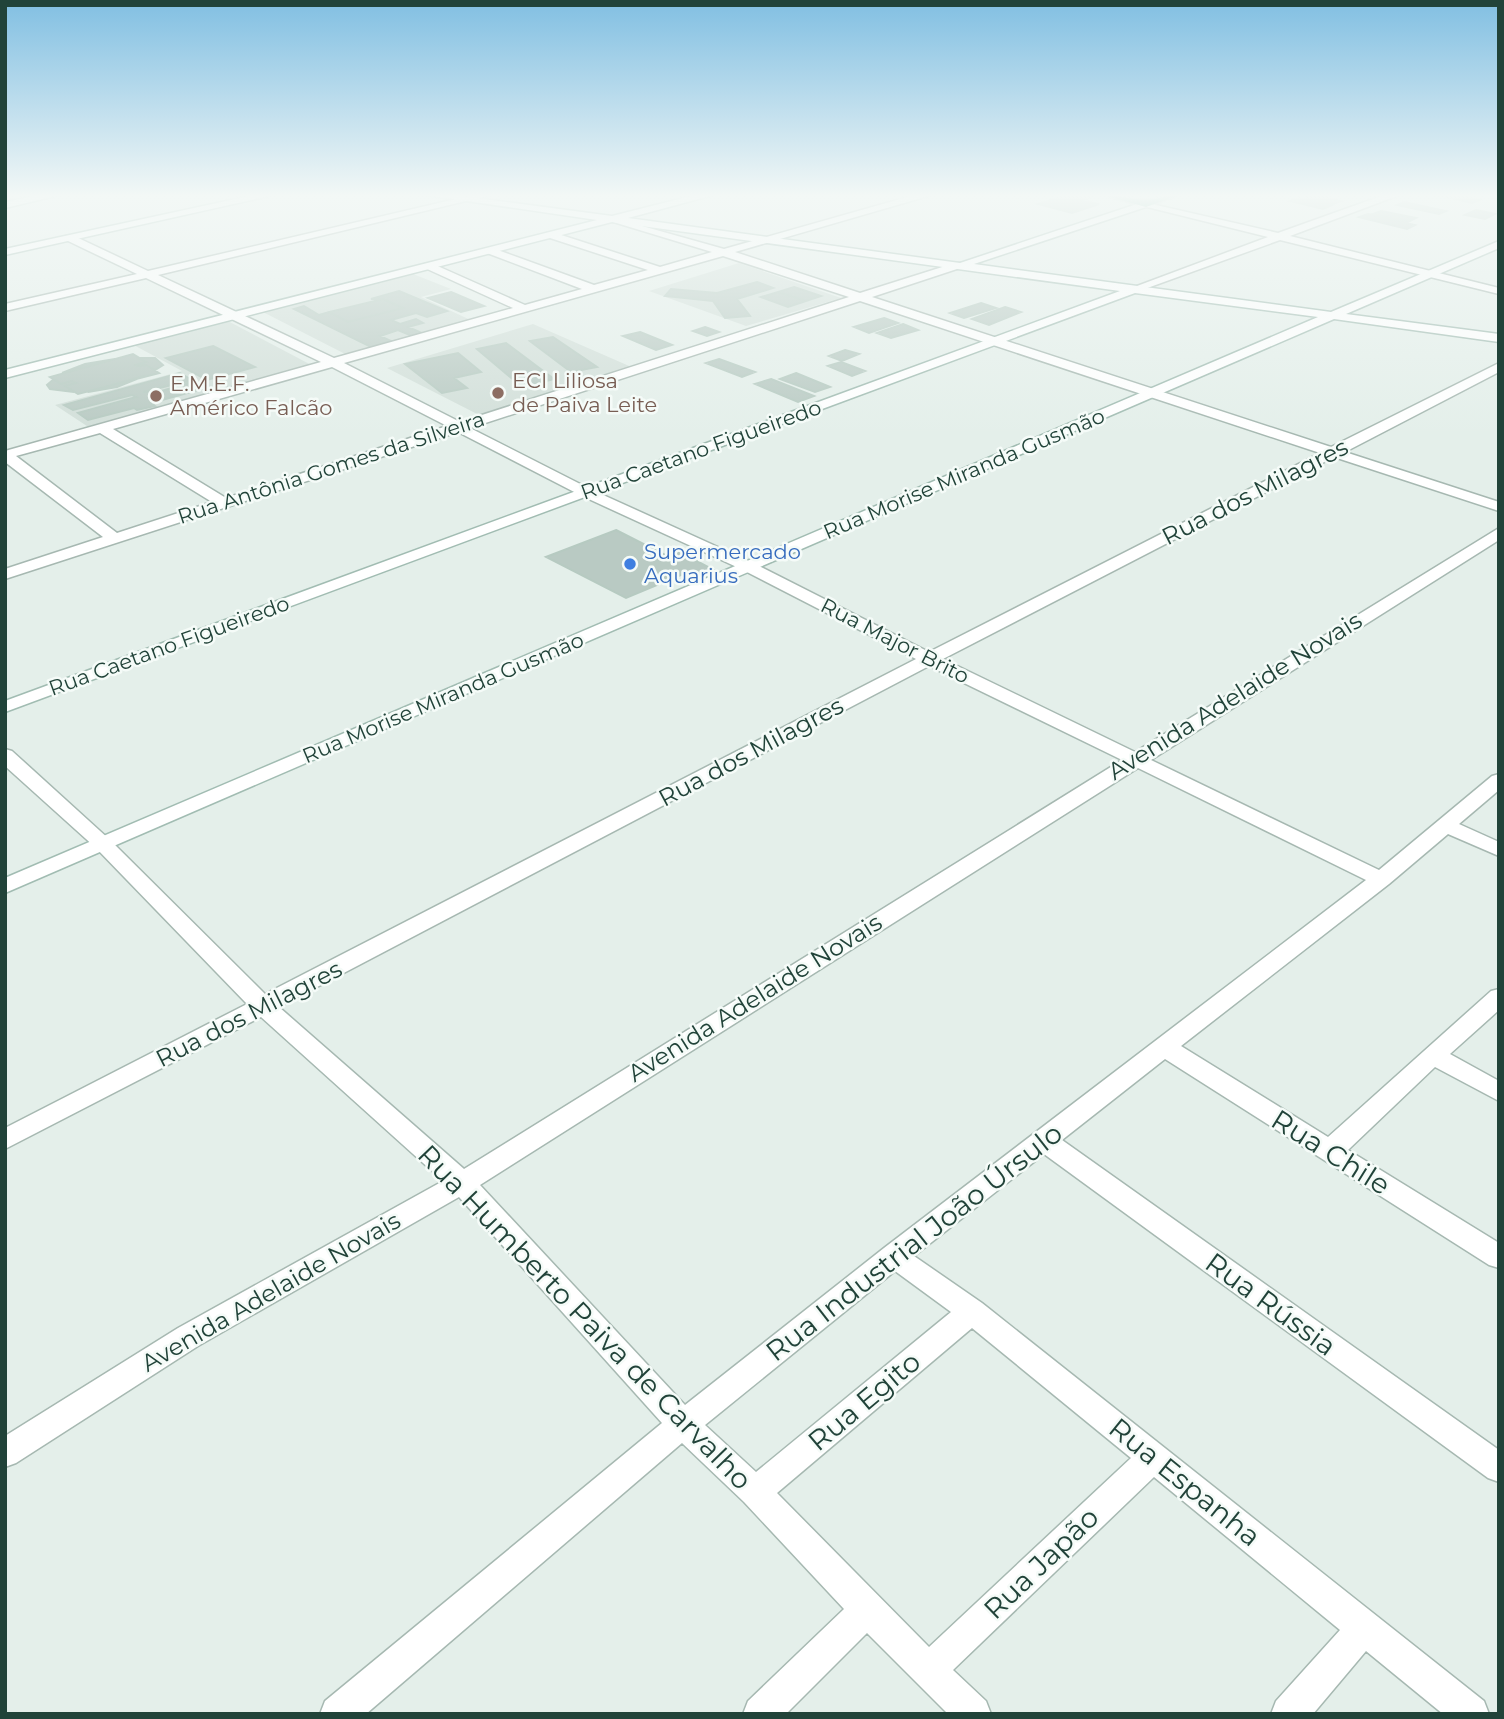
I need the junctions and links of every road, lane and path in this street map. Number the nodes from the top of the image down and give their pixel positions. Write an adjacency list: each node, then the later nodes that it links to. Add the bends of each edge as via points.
1 (149, 274): 11 (street)
2 (397, 274): 18 (street)
3 (447, 274): 17 (street)
4 (553, 274): 12 (street)
5 (650, 274): 12 (street)
6 (790, 274): 15 (street)
7 (929, 274): 15 (street, Rua Antônia Gomes da Silveira)
8 (1026, 274): 13 (street)
9 (1176, 274): 13 (street, Rua Caetano Figueiredo)
10 (1429, 274): 14 (street); 19 (street, Rua Morise Miranda Gusmão)
11 (146, 275): 16 (street); 18 (street, Rua Major Brito)
12 (593, 289): 17 (street)
13 (1135, 289): 19 (street); 21 (street, Rua Caetano Figueiredo)
14 (1499, 291)
15 (858, 297): 21 (street); 26 (street, Rua Antônia Gomes da Silveira)
16 (5, 307)
17 (525, 309): 22 (street)
18 (236, 316): 22 (street, Rua Major Brito); 24 (street)
19 (1332, 316): 20 (street); 25 (street, Rua Morise Miranda Gusmão)
20 (1499, 338)
21 (998, 341): 25 (street); 30 (street, Rua Caetano Figueiredo)
22 (334, 363): 26 (street, Rua Major Brito); 27 (street)
23 (1499, 367): 28 (street, Rua dos Milagres)
24 (5, 374)
25 (1154, 393): 28 (street); 35 (street, Rua Morise Miranda Gusmão)
26 (457, 427): 30 (street, Rua Major Brito); 31 (street, Rua Antônia Gomes da Silveira)
27 (102, 428): 29 (street); 31 (street)
28 (1332, 453): 32 (street); 37 (street, Rua dos Milagres)
29 (5, 455): 34 (street)
30 (586, 492): 35 (street, Rua Major Brito); 38 (street, Rua Caetano Figueiredo)
31 (224, 503): 34 (street, Rua Antônia Gomes da Silveira)
32 (1499, 507)
33 (1499, 533): 40 (street, Avenida Adelaide Novais)
34 (114, 538): 36 (street, Rua Antônia Gomes da Silveira)
35 (747, 566): 37 (street, Rua Major Brito); 43 (street, Rua Morise Miranda Gusmão)
36 (5, 574)
37 (929, 659): 40 (street, Rua Major Brito); 48 (street, Rua dos Milagres)
38 (5, 706)
39 (5, 755): 43 (street, Rua Humberto Paiva de Carvalho)
40 (1135, 758): 45 (street, Rua Major Brito); 55 (street, Avenida Adelaide Novais)
41 (1499, 780): 42 (street, Rua Industrial João Úrsulo)
42 (1444, 824): 44 (street); 45 (street, Rua Industrial João Úrsulo)
43 (103, 844): 46 (street, Rua Morise Miranda Gusmão); 48 (street, Rua Humberto Paiva de Carvalho)
44 (1499, 850)
45 (1381, 878): 49 (street, Rua Industrial João Úrsulo)
46 (5, 886)
47 (1499, 998): 50 (street)
48 (264, 1007): 52 (street, Rua dos Milagres); 55 (street, Rua Humberto Paiva de Carvalho)
49 (1164, 1047): 53 (street, Rua Industrial João Úrsulo); 54 (street, Rua Chile)
50 (1433, 1055): 51 (street); 54 (street)
51 (1499, 1092)
52 (5, 1140)
53 (1044, 1140): 56 (street, Rua Industrial João Úrsulo); 62 (street, Rua Rússia)
54 (1330, 1151): 57 (street, Rua Chile)
55 (462, 1183): 59 (street, Rua Humberto Paiva de Carvalho); 60 (street, Avenida Adelaide Novais, via 188,1337)
56 (894, 1256): 58 (street, Rua Espanha); 59 (street, Rua Industrial João Úrsulo)
57 (1499, 1257)
58 (972, 1311): 61 (street, Rua Espanha); 63 (street, Rua Egito)
59 (683, 1424): 63 (street, Rua Humberto Paiva de Carvalho); 67 (street, Rua Industrial João Úrsulo)
60 (5, 1453)
61 (1154, 1456): 65 (street, Rua Espanha); 66 (street, Rua Japão)
62 (1499, 1468)
63 (755, 1492): 64 (street, Rua Humberto Paiva de Carvalho)
64 (867, 1610): 66 (street, Rua Humberto Paiva de Carvalho); 68 (street)
65 (1364, 1628): 70 (street); 71 (street, Rua Espanha)
66 (929, 1670): 69 (street, Rua Humberto Paiva de Carvalho)
67 (338, 1714)
68 (761, 1714)
69 (974, 1714)
70 (1289, 1714)
71 (1471, 1714)

